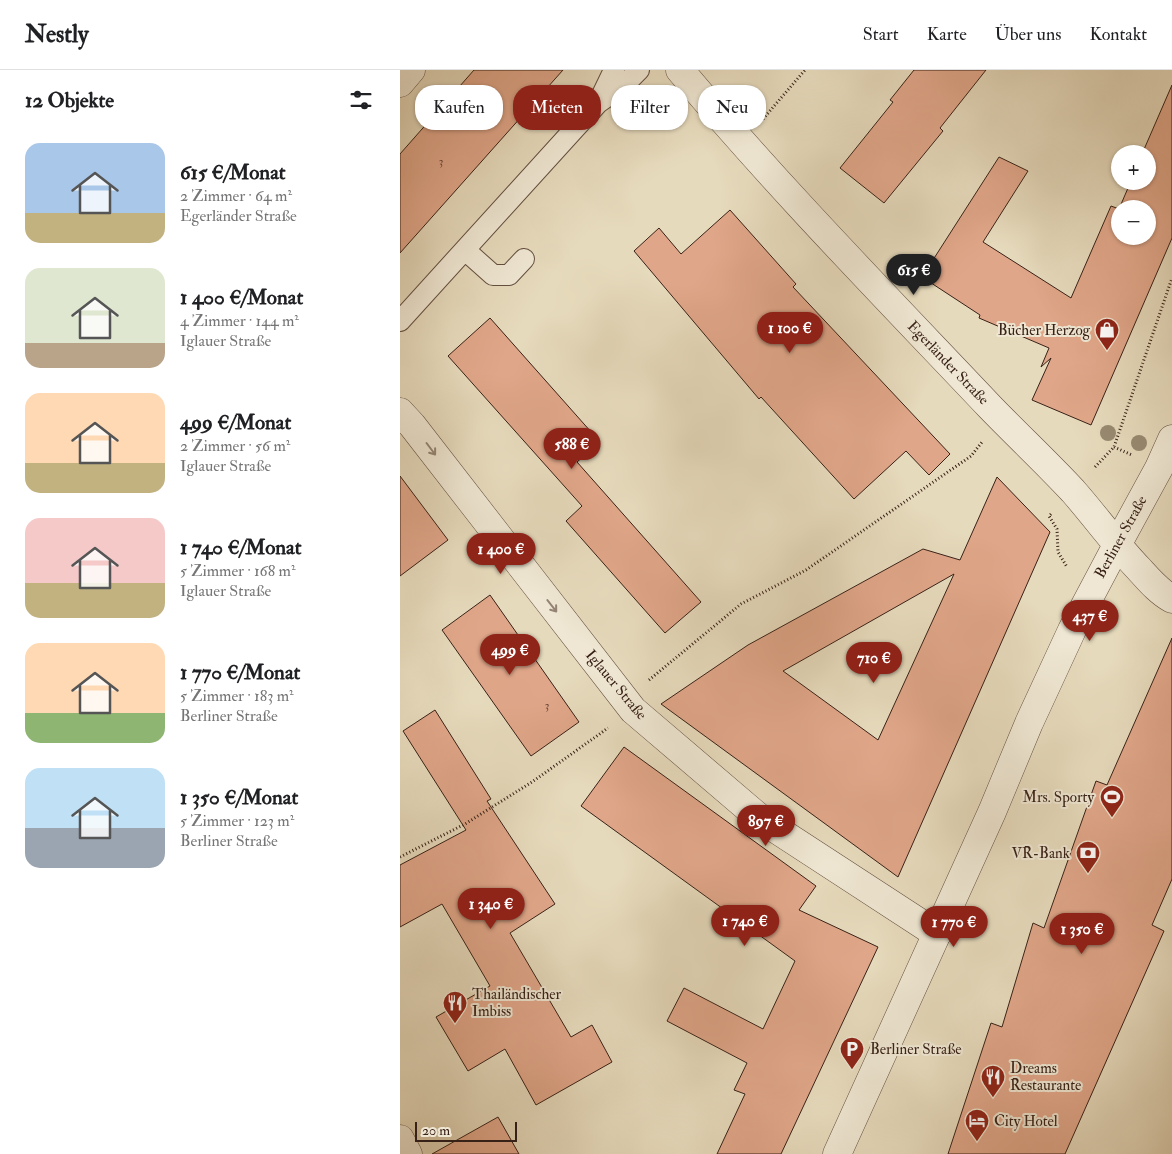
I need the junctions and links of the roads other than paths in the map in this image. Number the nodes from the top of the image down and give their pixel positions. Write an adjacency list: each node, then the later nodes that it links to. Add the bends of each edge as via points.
1 (411, 70): 5 (street)
2 (614, 70): 6 (lane)
3 (639, 70): 7 (lane)
4 (680, 70): 14 (street, Egerländer Straße, via 742,143 1072,491)
5 (400, 83)
6 (601, 97)
7 (601, 101)
8 (574, 130): 9 (lane)
9 (465, 250): 10 (lane, via 493,275 509,275); 11 (lane)
10 (524, 259)
11 (400, 321)
12 (400, 412): 16 (street, Iglauer Straße, one-way to 16, via 629,705 762,820)
13 (1172, 439): 14 (street, Berliner Straße)
14 (1117, 545): 15 (street, Egerländer Straße, via 1157,588); 16 (street, Berliner Straße, via 1032,714)
15 (1172, 599)
16 (937, 934): 17 (street, Berliner Straße)
17 (837, 1154)

